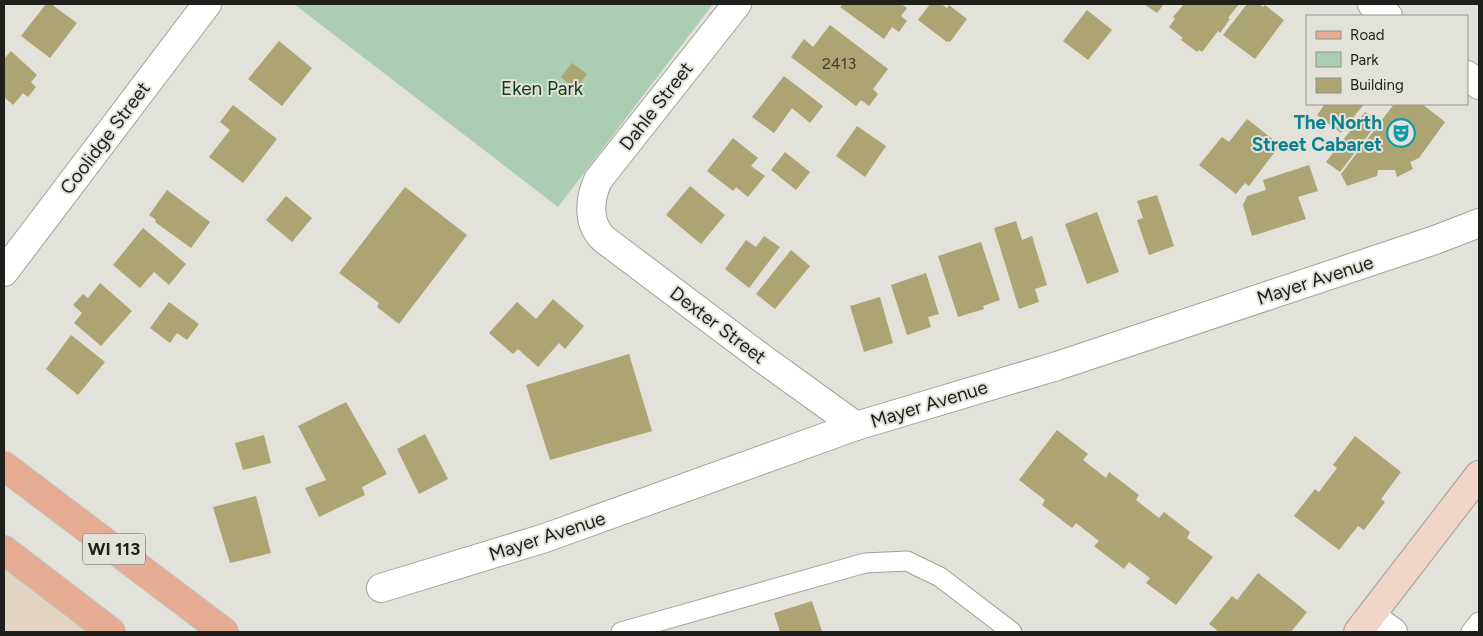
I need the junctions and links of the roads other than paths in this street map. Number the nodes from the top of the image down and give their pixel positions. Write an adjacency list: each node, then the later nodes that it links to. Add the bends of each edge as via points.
1 (207, 4): 9 (street, Coolidge Street)
2 (737, 4): 7 (street, Dahle Street, via 604,171 594,189)
3 (1372, 4): 4 (street)
4 (1387, 15)
5 (1468, 76): 6 (street)
6 (1479, 85)
7 (591, 215): 10 (street, Dexter Street, via 594,226 605,240)
8 (1479, 223): 10 (street, Mayer Avenue, via 1066,363)
9 (4, 272)
10 (856, 426): 14 (street, Mayer Avenue, via 545,538)
11 (4, 466): 18 (main road, WI 113)
12 (1479, 475): 16 (street)
13 (4, 550): 17 (main road)
14 (381, 588)
15 (1479, 622): 22 (lane)
16 (1364, 624): 21 (street)
17 (111, 632)
18 (224, 632)
19 (621, 632): 20 (lane, via 865,563 907,562 940,577)
20 (1012, 632)
21 (1392, 632)
22 (1471, 632)

